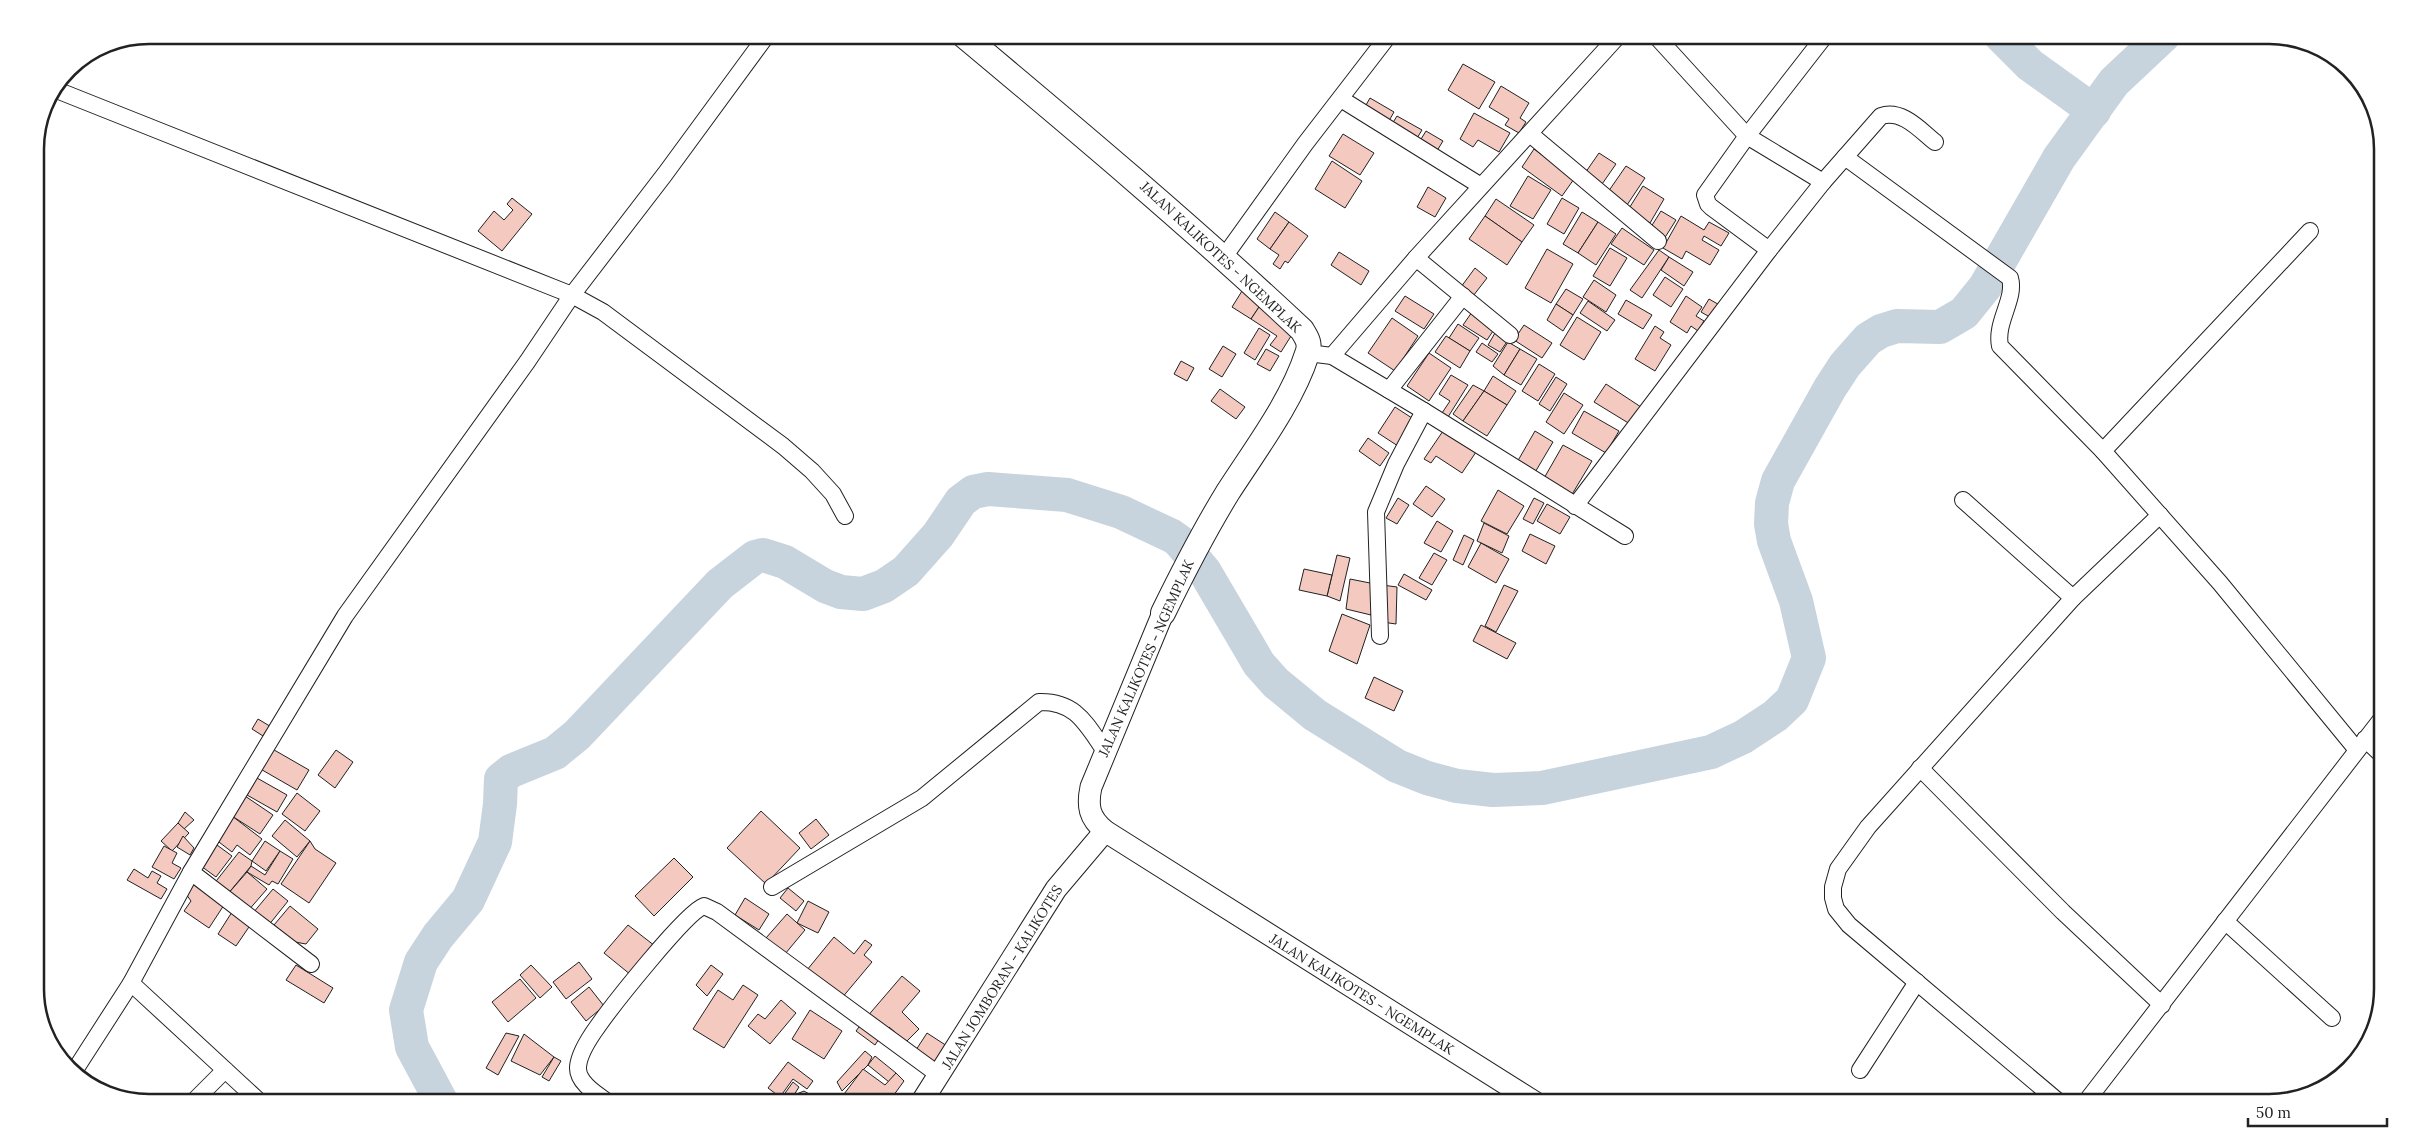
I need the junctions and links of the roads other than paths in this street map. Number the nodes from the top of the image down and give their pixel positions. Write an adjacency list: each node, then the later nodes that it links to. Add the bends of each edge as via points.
1 (760, 44): 20 (street)
2 (974, 44): 18 (main road, JALAN KALIKOTES - NGEMPLAK)
3 (1381, 44): 8 (street)
4 (1612, 44): 9 (street)
5 (1663, 44): 10 (street)
6 (1819, 44): 10 (street)
7 (61, 92): 20 (street)
8 (1340, 99): 14 (street); 18 (street)
9 (1530, 134): 14 (street); 16 (street)
10 (1747, 136): 13 (street); 17 (street, via 1707,191 1706,200)
11 (1935, 142): 12 (street, via 1903,118 1889,113 1881,116)
12 (1845, 157): 13 (street); 27 (street, via 2010,278 2012,287 2000,323 2000,346)
13 (1823, 182): 17 (street)
14 (1481, 186): 19 (street)
15 (2310, 231): 27 (street)
16 (1658, 241)
17 (1769, 250): 29 (street)
18 (1224, 257): 23 (main road, JALAN KALIKOTES - NGEMPLAK, via 1302,330 1308,338)
19 (1416, 258): 21 (street); 24 (street)
20 (572, 295): 31 (street, via 603,312 783,446 833,494); 42 (street, via 345,616)
21 (1463, 296): 22 (street); 25 (street)
22 (1510, 335)
23 (1308, 354): 24 (street); 34 (main road, JALAN KALIKOTES - NGEMPLAK, via 1275,419 1193,553)
24 (1332, 356): 25 (street)
25 (1389, 390): 26 (street)
26 (1424, 411): 29 (street); 35 (street, via 1396,464 1376,512)
27 (2103, 451): 30 (street)
28 (1963, 500): 33 (street)
29 (1576, 506): 32 (street)
30 (2160, 515): 33 (street); 37 (street)
31 (845, 516)
32 (1624, 536)
33 (2073, 598): 40 (street)
34 (1163, 613): 38 (street, JALAN KALIKOTES - NGEMPLAK)
35 (1380, 636)
36 (2374, 728): 37 (street)
37 (2361, 745): 39 (street); 44 (street)
38 (1105, 751): 41 (street, JALAN KALIKOTES - NGEMPLAK, via 1090,787 1088,801 1092,819); 43 (street, via 1078,714 1061,704 1039,702 922,798)
39 (2374, 752)
40 (1920, 768): 46 (street, via 1868,827 1838,869 1833,886 1833,898 1842,917); 48 (street, via 2063,912)
41 (1105, 831): 53 (street, JALAN JOMBORAN - KALIKOTES, via 1056,889); 58 (street, JALAN KALIKOTES - NGEMPLAK)
42 (191, 872): 45 (street); 47 (street)
43 (772, 887)
44 (2226, 921): 48 (street); 49 (street)
45 (311, 964)
46 (1917, 982): 52 (street); 59 (street)
47 (131, 983): 50 (street); 51 (street)
48 (2162, 1005): 60 (street)
49 (2332, 1018)
50 (78, 1066)
51 (225, 1070): 54 (street); 55 (street)
52 (1860, 1070)
53 (939, 1075): 56 (street, via 717,912 704,906 678,928 598,1026 582,1053 579,1074); 57 (street, JALAN JOMBORAN - KALIKOTES)
54 (201, 1094)
55 (251, 1094)
56 (597, 1094)
57 (927, 1094)
58 (1522, 1094)
59 (2049, 1094)
60 (2092, 1094)

